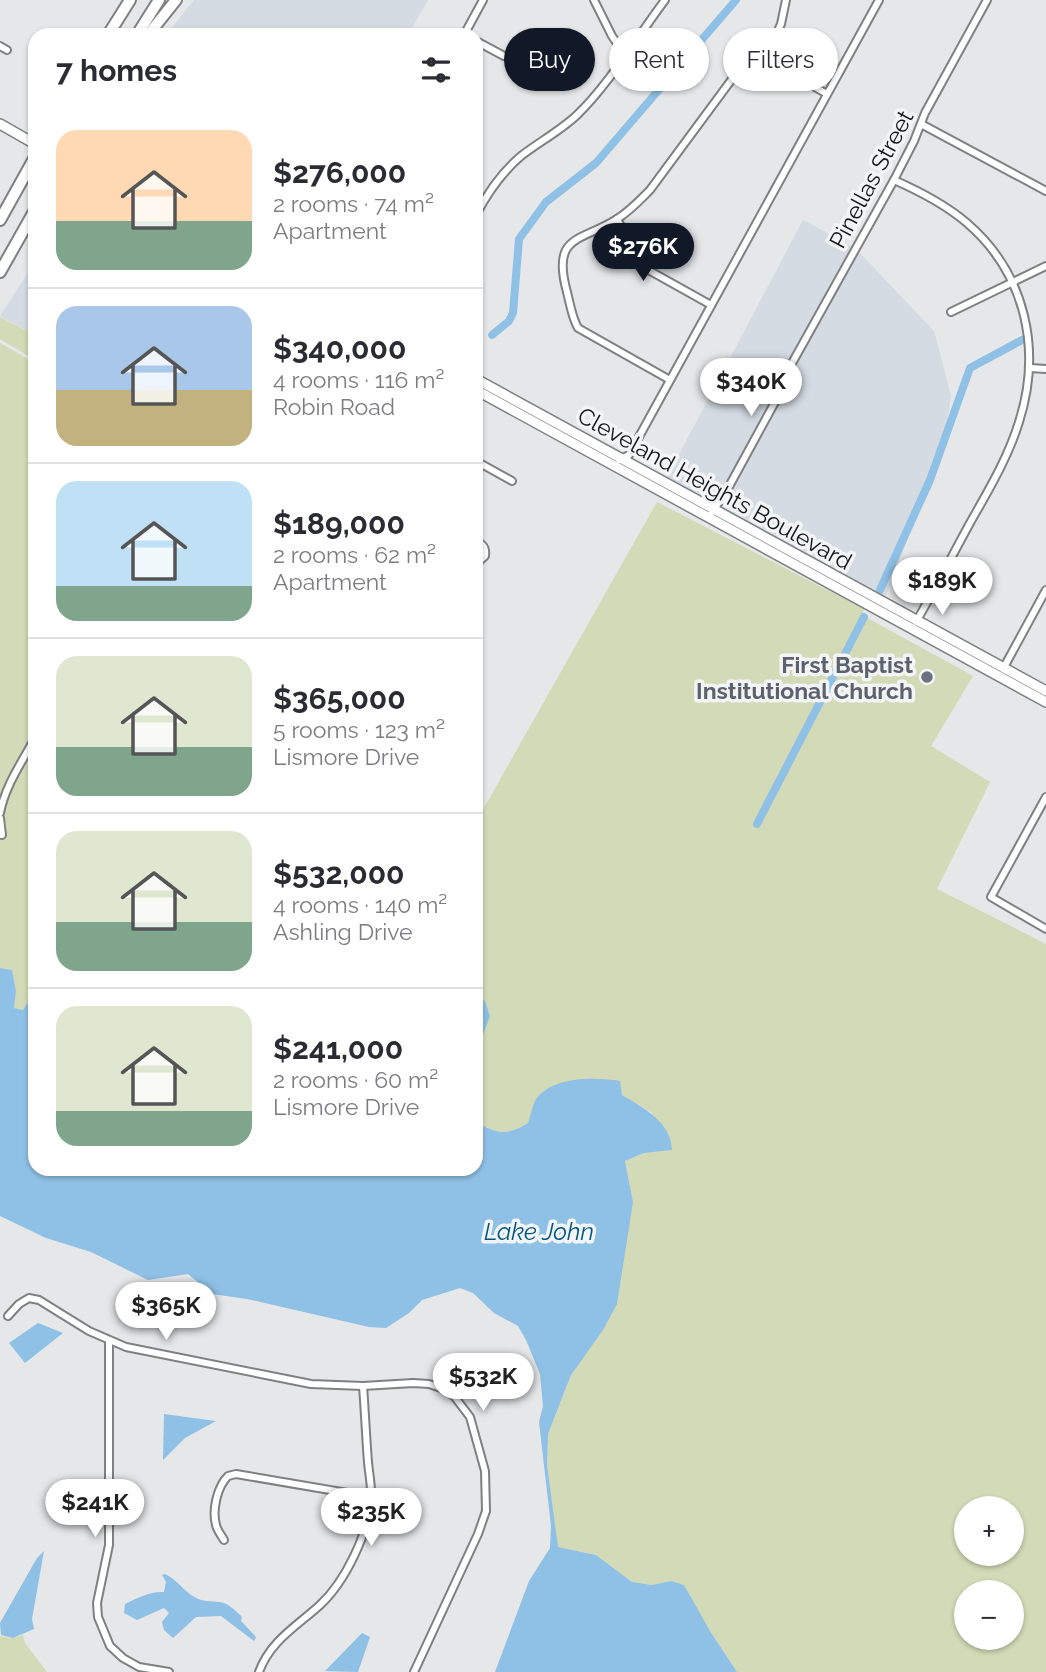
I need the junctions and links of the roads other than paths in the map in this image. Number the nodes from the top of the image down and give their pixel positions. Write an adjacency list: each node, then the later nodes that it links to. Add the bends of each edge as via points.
1 (130, 0): 10 (highway)
2 (159, 0): 11 (highway)
3 (176, 0): 12 (highway)
4 (483, 0): 13 (street)
5 (594, 0): 16 (street)
6 (665, 0): 14 (street)
7 (786, 0): 15 (street)
8 (879, 0): 22 (street)
9 (987, 0): 24 (street, Pinellas Street)
10 (112, 28)
11 (141, 28)
12 (154, 28)
13 (468, 28)
14 (645, 28)
15 (779, 28)
16 (609, 30)
17 (483, 45): 18 (street)
18 (504, 56)
19 (609, 76): 29 (street, via 576,117 504,172)
20 (723, 90): 30 (street, via 650,190)
21 (822, 91): 22 (street)
22 (827, 94): 36 (street)
23 (0, 124): 25 (street)
24 (921, 124): 27 (street, Pinellas Street); 28 (street)
25 (28, 140)
26 (28, 170): 31 (highway)
27 (894, 180): 35 (street, via 966,222 998,257); 47 (street, Pinellas Street)
28 (1046, 191)
29 (483, 202)
30 (617, 219): 36 (street, via 643,267); 40 (street, via 584,233 567,249 562,271 574,322 583,332)
31 (0, 220)
32 (28, 222): 34 (highway)
33 (1046, 265): 35 (street)
34 (0, 272)
35 (1012, 281): 37 (street); 38 (street, via 1027,323)
36 (711, 305): 40 (street)
37 (951, 312)
38 (1030, 368): 39 (street); 51 (street, via 1022,413 1006,457)
39 (1046, 369)
40 (670, 380): 43 (street, via 629,455)
41 (483, 390): 43 (street, Cleveland Heights Boulevard)
42 (483, 390): 44 (street, Cleveland Heights Boulevard)
43 (621, 459): 44 (street); 47 (street, Cleveland Heights Boulevard)
44 (610, 464): 48 (street, Cleveland Heights Boulevard)
45 (483, 465): 46 (street)
46 (512, 481)
47 (715, 510): 48 (street); 49 (street, Cleveland Heights Boulevard)
48 (706, 517): 49 (street, Cleveland Heights Boulevard)
49 (821, 573): 51 (street, Cleveland Heights Boulevard)
50 (1046, 590): 52 (street)
51 (914, 624): 52 (street, Cleveland Heights Boulevard)
52 (1001, 672): 53 (street, Cleveland Heights Boulevard); 54 (street, Cleveland Heights Boulevard)
53 (1046, 691)
54 (1046, 702)
55 (28, 751): 57 (street)
56 (1046, 797): 59 (street, via 991,897)
57 (0, 815): 58 (street)
58 (2, 835)
59 (1046, 929)
60 (8, 1316): 61 (street, via 29,1298 39,1300)
61 (109, 1341): 62 (street, via 311,1384); 65 (street, via 108,1545 98,1617 110,1646 123,1658 139,1667)
62 (363, 1387): 63 (street); 67 (street, via 413,1382 454,1396 470,1417 485,1471 486,1511)
63 (371, 1497): 64 (street, via 228,1476 219,1489 215,1513 216,1527); 66 (street, via 365,1528 337,1586 271,1649)
64 (225, 1540)
65 (169, 1672)
66 (259, 1672)
67 (414, 1672)

